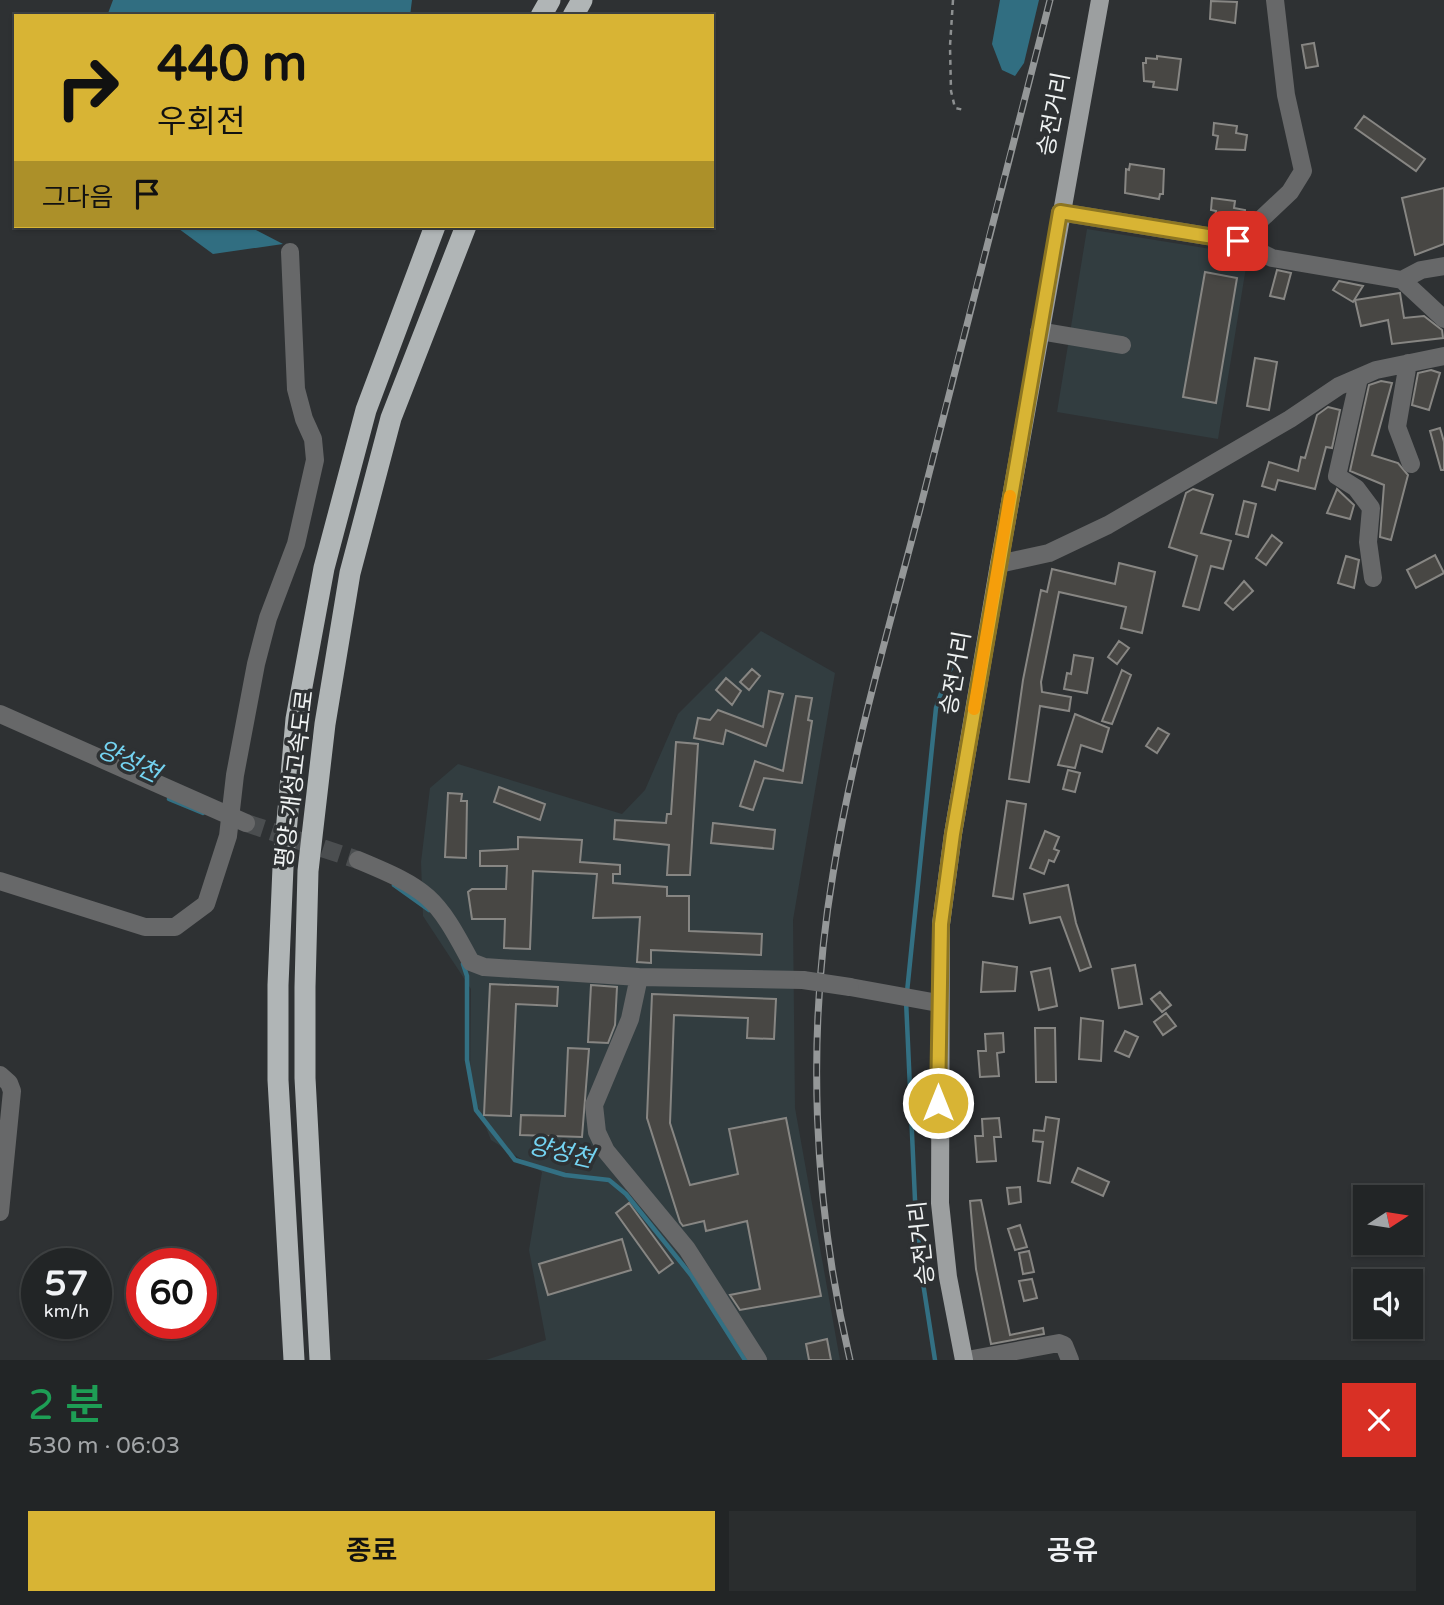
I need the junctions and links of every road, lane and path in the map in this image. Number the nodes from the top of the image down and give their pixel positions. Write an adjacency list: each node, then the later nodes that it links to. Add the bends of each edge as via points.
1 (953, 0): 4 (path, via 951,92 955,108)
2 (1100, 0): 5 (main road, 승전거리)
3 (1275, 0): 8 (street, via 1286,95 1303,171 1290,192)
4 (964, 110)
5 (1060, 212): 8 (street); 13 (main road, 승전거리)
6 (434, 228): 30 (highway, 평양-개성고속도로, via 366,410 324,568 296,719 278,985 278,1080)
7 (465, 228): 31 (highway, 평양-개성고속도로, via 391,418 350,573 325,724 308,871 305,987 305,1078)
8 (1238, 241): 11 (street, via 1272,258)
9 (290, 252): 22 (street, via 296,389 315,460 296,544 256,664)
10 (1444, 266): 11 (street)
11 (1402, 280): 12 (street)
12 (1444, 319)
13 (1039, 331): 14 (street); 19 (main road, 승전거리)
14 (1122, 345)
15 (1444, 356): 16 (street)
16 (1408, 363): 17 (street); 18 (street, via 1398,426)
17 (1359, 377): 19 (street, via 1108,525 1049,553); 20 (street, via 1337,476 1356,488 1371,508 1368,542)
18 (1411, 464)
19 (999, 564): 26 (main road, 승전거리, via 953,834 941,924)
20 (1373, 578)
21 (0, 714): 22 (street)
22 (238, 820): 24 (street, via 206,904 175,927 145,927)
23 (358, 860): 25 (street, via 409,882 430,897 457,933 471,962 484,967)
24 (0, 881)
25 (639, 977): 26 (street, bridge, via 803,980); 29 (street, via 631,1019 594,1105 597,1132 606,1151 687,1249)
26 (939, 1003): 32 (main road, 승전거리, via 940,1203 947,1277)
27 (0, 1075): 28 (street, via 12,1091)
28 (0, 1212)
29 (753, 1358)
30 (294, 1360)
31 (320, 1360)
32 (966, 1360): 33 (street, via 1059,1343)
33 (1070, 1360)

